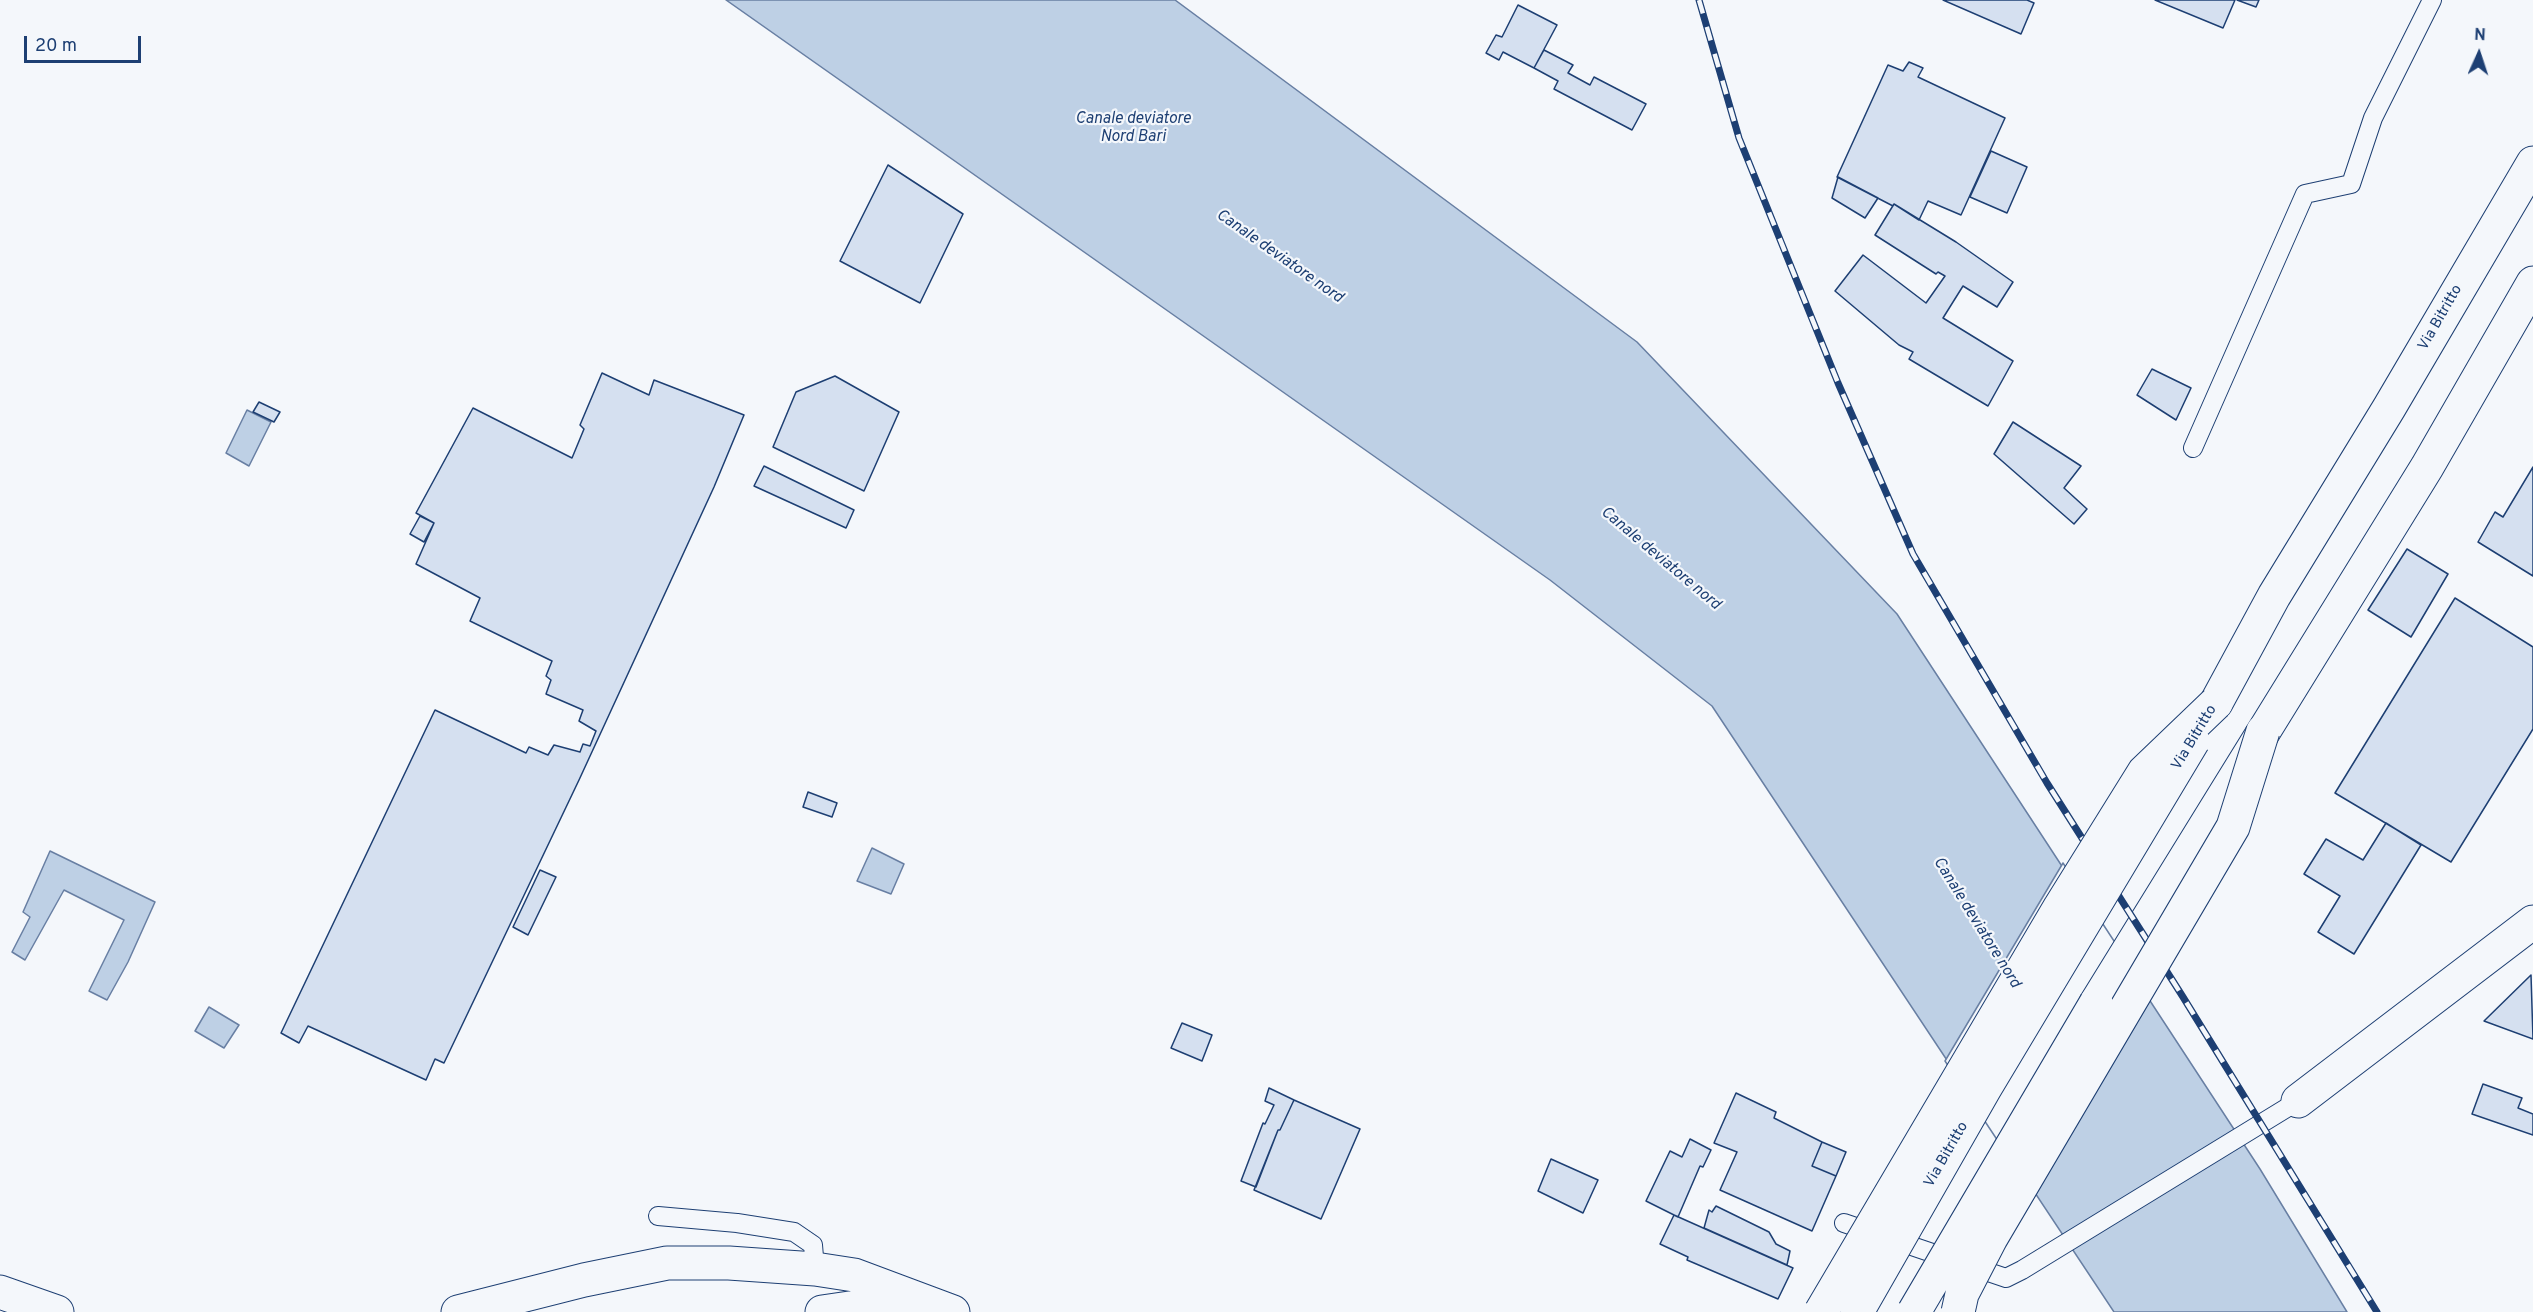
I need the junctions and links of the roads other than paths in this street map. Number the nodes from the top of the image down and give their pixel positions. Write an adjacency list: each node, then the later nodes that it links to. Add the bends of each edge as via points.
1 (2432, 0): 4 (lane, via 2373,118 2350,184 2305,194)
2 (2533, 163): 5 (main road, Via Bitritto, via 2274,596)
3 (2533, 283): 6 (main road, via 2427,467)
4 (2193, 448)
5 (2216, 704): 17 (main road, bridge, via 2144,772); 18 (main road, Via Bitritto, bridge, via 1985,1088)
6 (2263, 730): 19 (main road, bridge); 20 (main road, bridge, via 2233,827 1991,1238 1962,1294)
7 (2533, 922): 8 (main road)
8 (2298, 1101): 10 (lane, bridge, via 2006,1278)
9 (658, 1216): 11 (lane, via 794,1232 813,1245)
10 (1844, 1223)
11 (815, 1269): 13 (main road, via 854,1275); 15 (main road, via 668,1263)
12 (0, 1292): 14 (main road)
13 (946, 1310): 16 (main road, via 863,1306)
14 (57, 1312)
15 (458, 1312)
16 (822, 1312)
17 (1821, 1312)
18 (1857, 1312)
19 (1914, 1312)
20 (1958, 1312)

